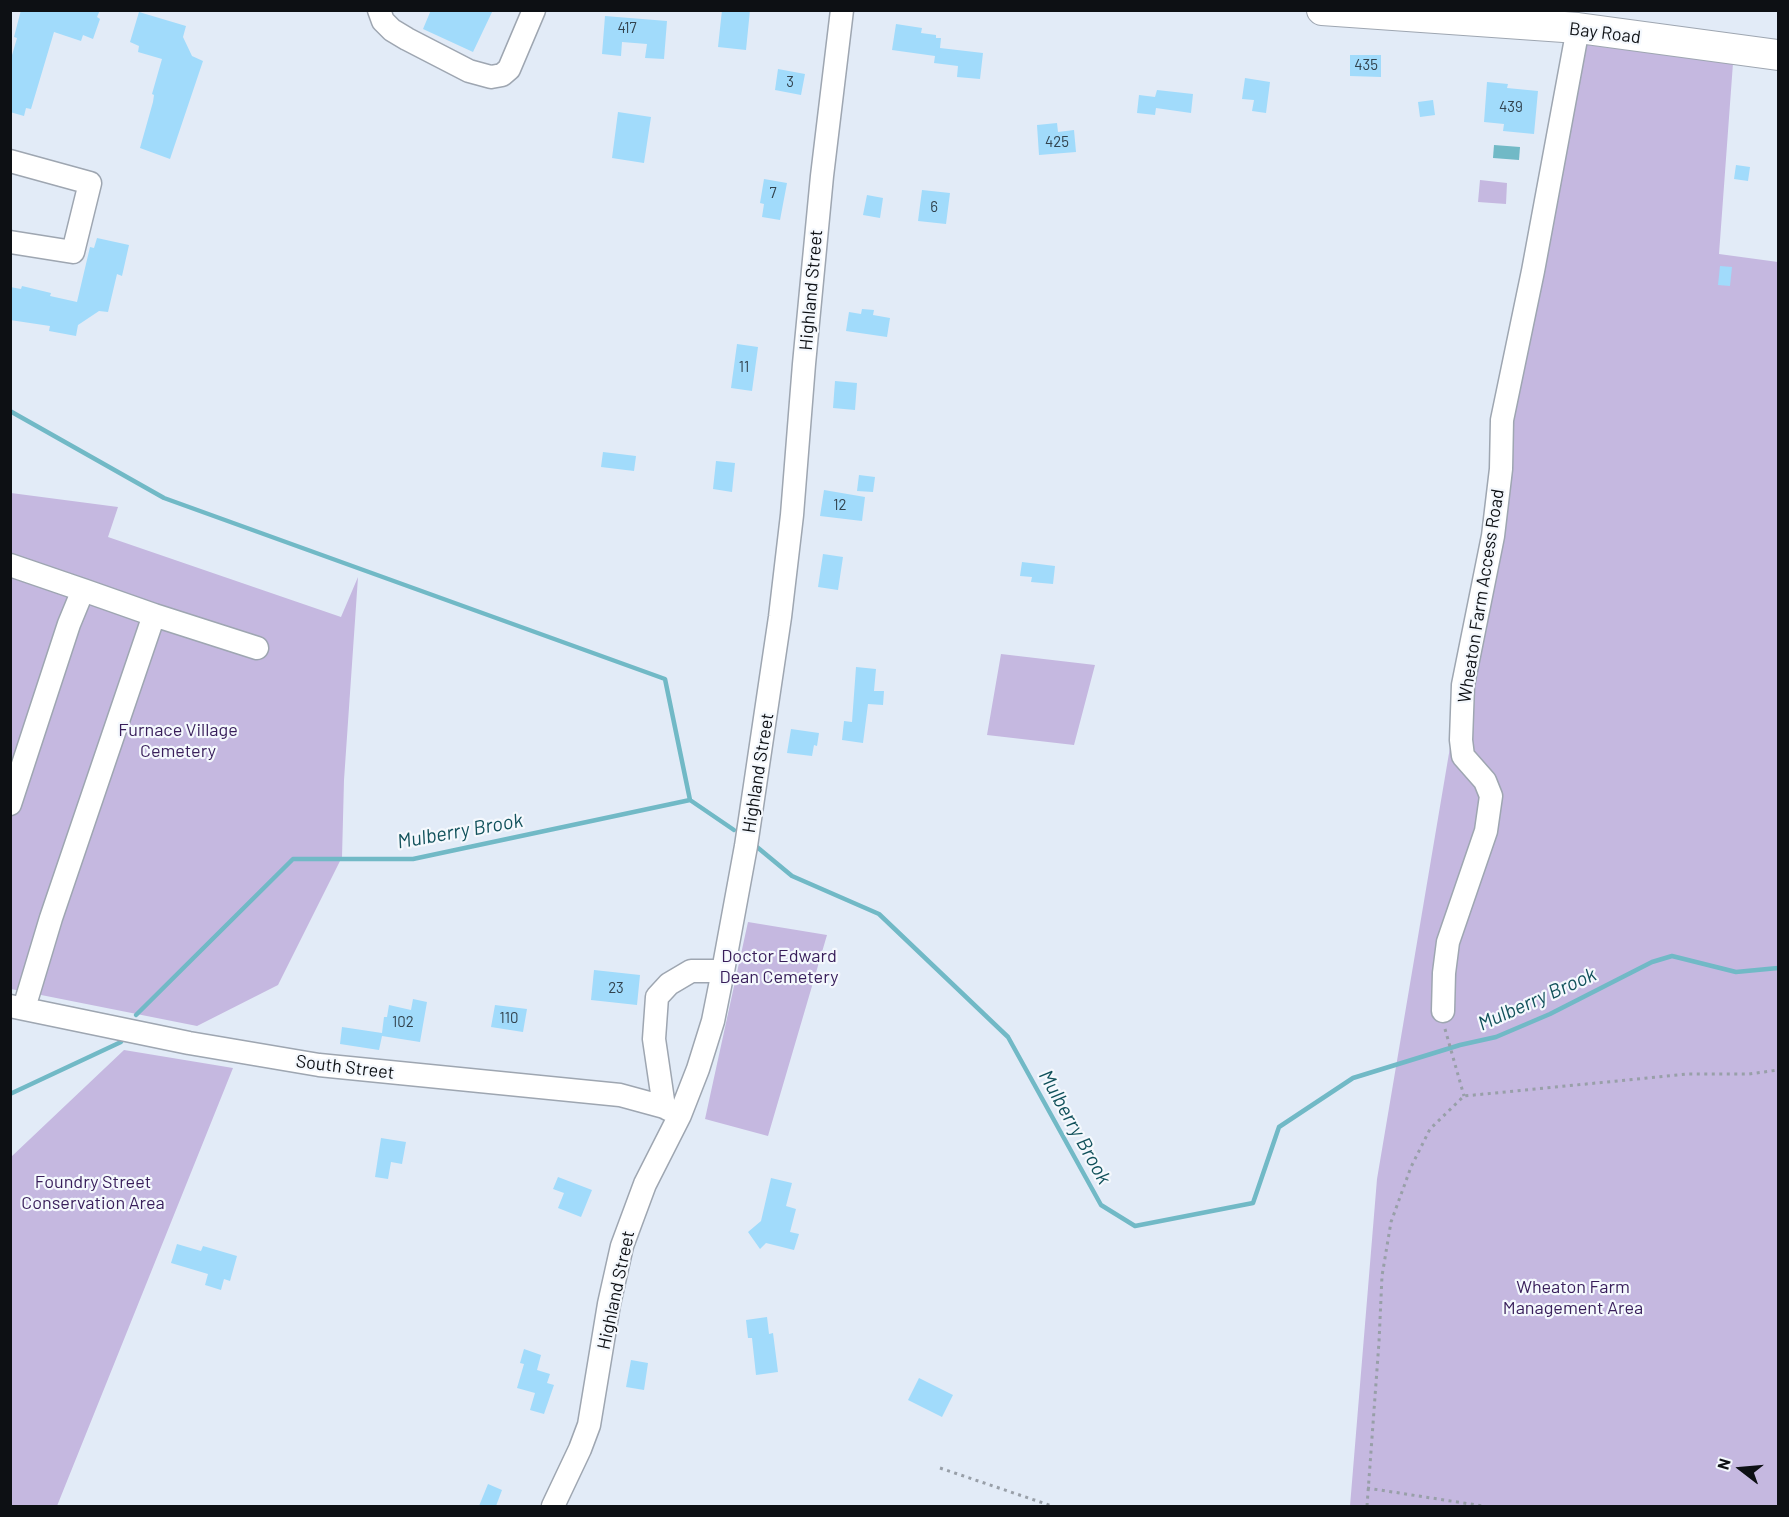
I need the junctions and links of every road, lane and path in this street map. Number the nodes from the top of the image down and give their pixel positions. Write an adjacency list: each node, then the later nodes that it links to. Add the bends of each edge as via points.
1 (379, 10): 2 (street, via 383,21 407,39 469,71 491,77 509,69)
2 (534, 10)
3 (842, 10): 15 (street, Highland Street, via 770,696)
4 (1322, 10): 5 (main road, Bay Road)
5 (1361, 12): 6 (main road, Bay Road)
6 (1578, 28): 7 (main road, Bay Road); 17 (street, Wheaton Farm Access Road, via 1502,420 1493,536 1463,685 1463,756 1485,781 1491,796 1486,831 1448,942)
7 (1779, 55)
8 (10, 161): 9 (street, via 90,183 72,252)
9 (10, 242)
10 (10, 565): 11 (street)
11 (83, 590): 12 (street); 14 (street)
12 (154, 615): 13 (street); 16 (street)
13 (257, 648)
14 (10, 804)
15 (723, 971): 21 (street, Highland Street, via 704,1049); 21 (street, via 691,971 669,984 657,998 654,1039)
16 (17, 1007): 21 (street, South Street, via 297,1062 620,1095)
17 (1443, 1011)
18 (1447, 1038): 20 (path)
19 (1779, 1070): 20 (path, via 1688,1074)
20 (1464, 1096): 23 (path, via 1430,1129 1391,1222 1382,1276)
21 (672, 1111): 24 (street, Highland Street, via 622,1246 589,1425)
22 (940, 1467): 25 (path)
23 (1367, 1488): 26 (path); 27 (path)
24 (553, 1506)
25 (1052, 1506)
26 (1367, 1506)
27 (1483, 1506)

